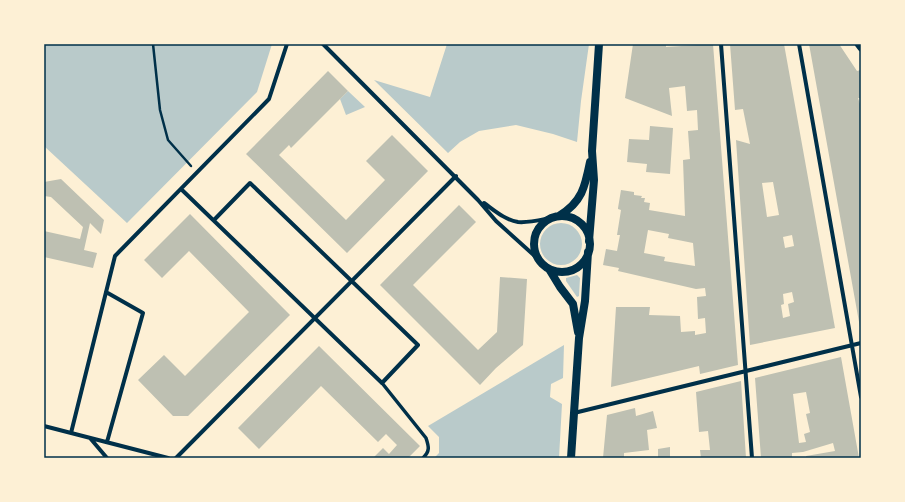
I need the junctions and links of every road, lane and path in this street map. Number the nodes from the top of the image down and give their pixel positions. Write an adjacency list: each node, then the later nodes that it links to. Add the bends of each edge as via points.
1 (153, 44): 10 (path, via 160,110 168,140)
2 (287, 44): 10 (street, via 269,99)
3 (323, 44): 11 (street)
4 (598, 44): 9 (main road)
5 (721, 44): 27 (street)
6 (799, 44): 26 (street)
7 (858, 44): 8 (street)
8 (861, 48)
9 (592, 151): 14 (main road, via 579,199 568,211); 17 (main road, via 594,180)
10 (197, 173): 12 (street)
11 (456, 176): 13 (street); 21 (street)
12 (181, 189): 16 (street); 22 (street, via 116,256)
13 (478, 200): 15 (street, via 500,215 517,222); 19 (street, via 496,221)
14 (559, 216): 15 (main road); 17 (main road, via 573,218 579,222 588,234)
15 (550, 218): 19 (main road, via 538,228 535,235 534,251)
16 (214, 220): 21 (street, via 250,183); 23 (street)
17 (589, 241): 18 (main road)
18 (588, 252): 20 (main road, via 580,266 573,270 561,272); 24 (main road, via 585,301)
19 (537, 258): 20 (main road)
20 (549, 269): 24 (main road, via 573,304)
21 (352, 281): 23 (street); 28 (street, via 418,346)
22 (106, 292): 32 (street); 34 (street, via 143,313)
23 (315, 318): 28 (street); 37 (street)
24 (579, 338): 30 (main road)
25 (861, 343): 26 (street)
26 (852, 345): 27 (street); 29 (street)
27 (746, 371): 30 (street); 40 (street)
28 (382, 383): 38 (street, via 426,438 428,453)
29 (861, 397)
30 (574, 413): 39 (main road)
31 (44, 426): 32 (street)
32 (71, 433): 33 (street)
33 (89, 438): 34 (street); 35 (street)
34 (107, 442): 36 (street)
35 (107, 458)
36 (168, 458)
37 (176, 458)
38 (423, 458)
39 (571, 458)
40 (752, 458)

